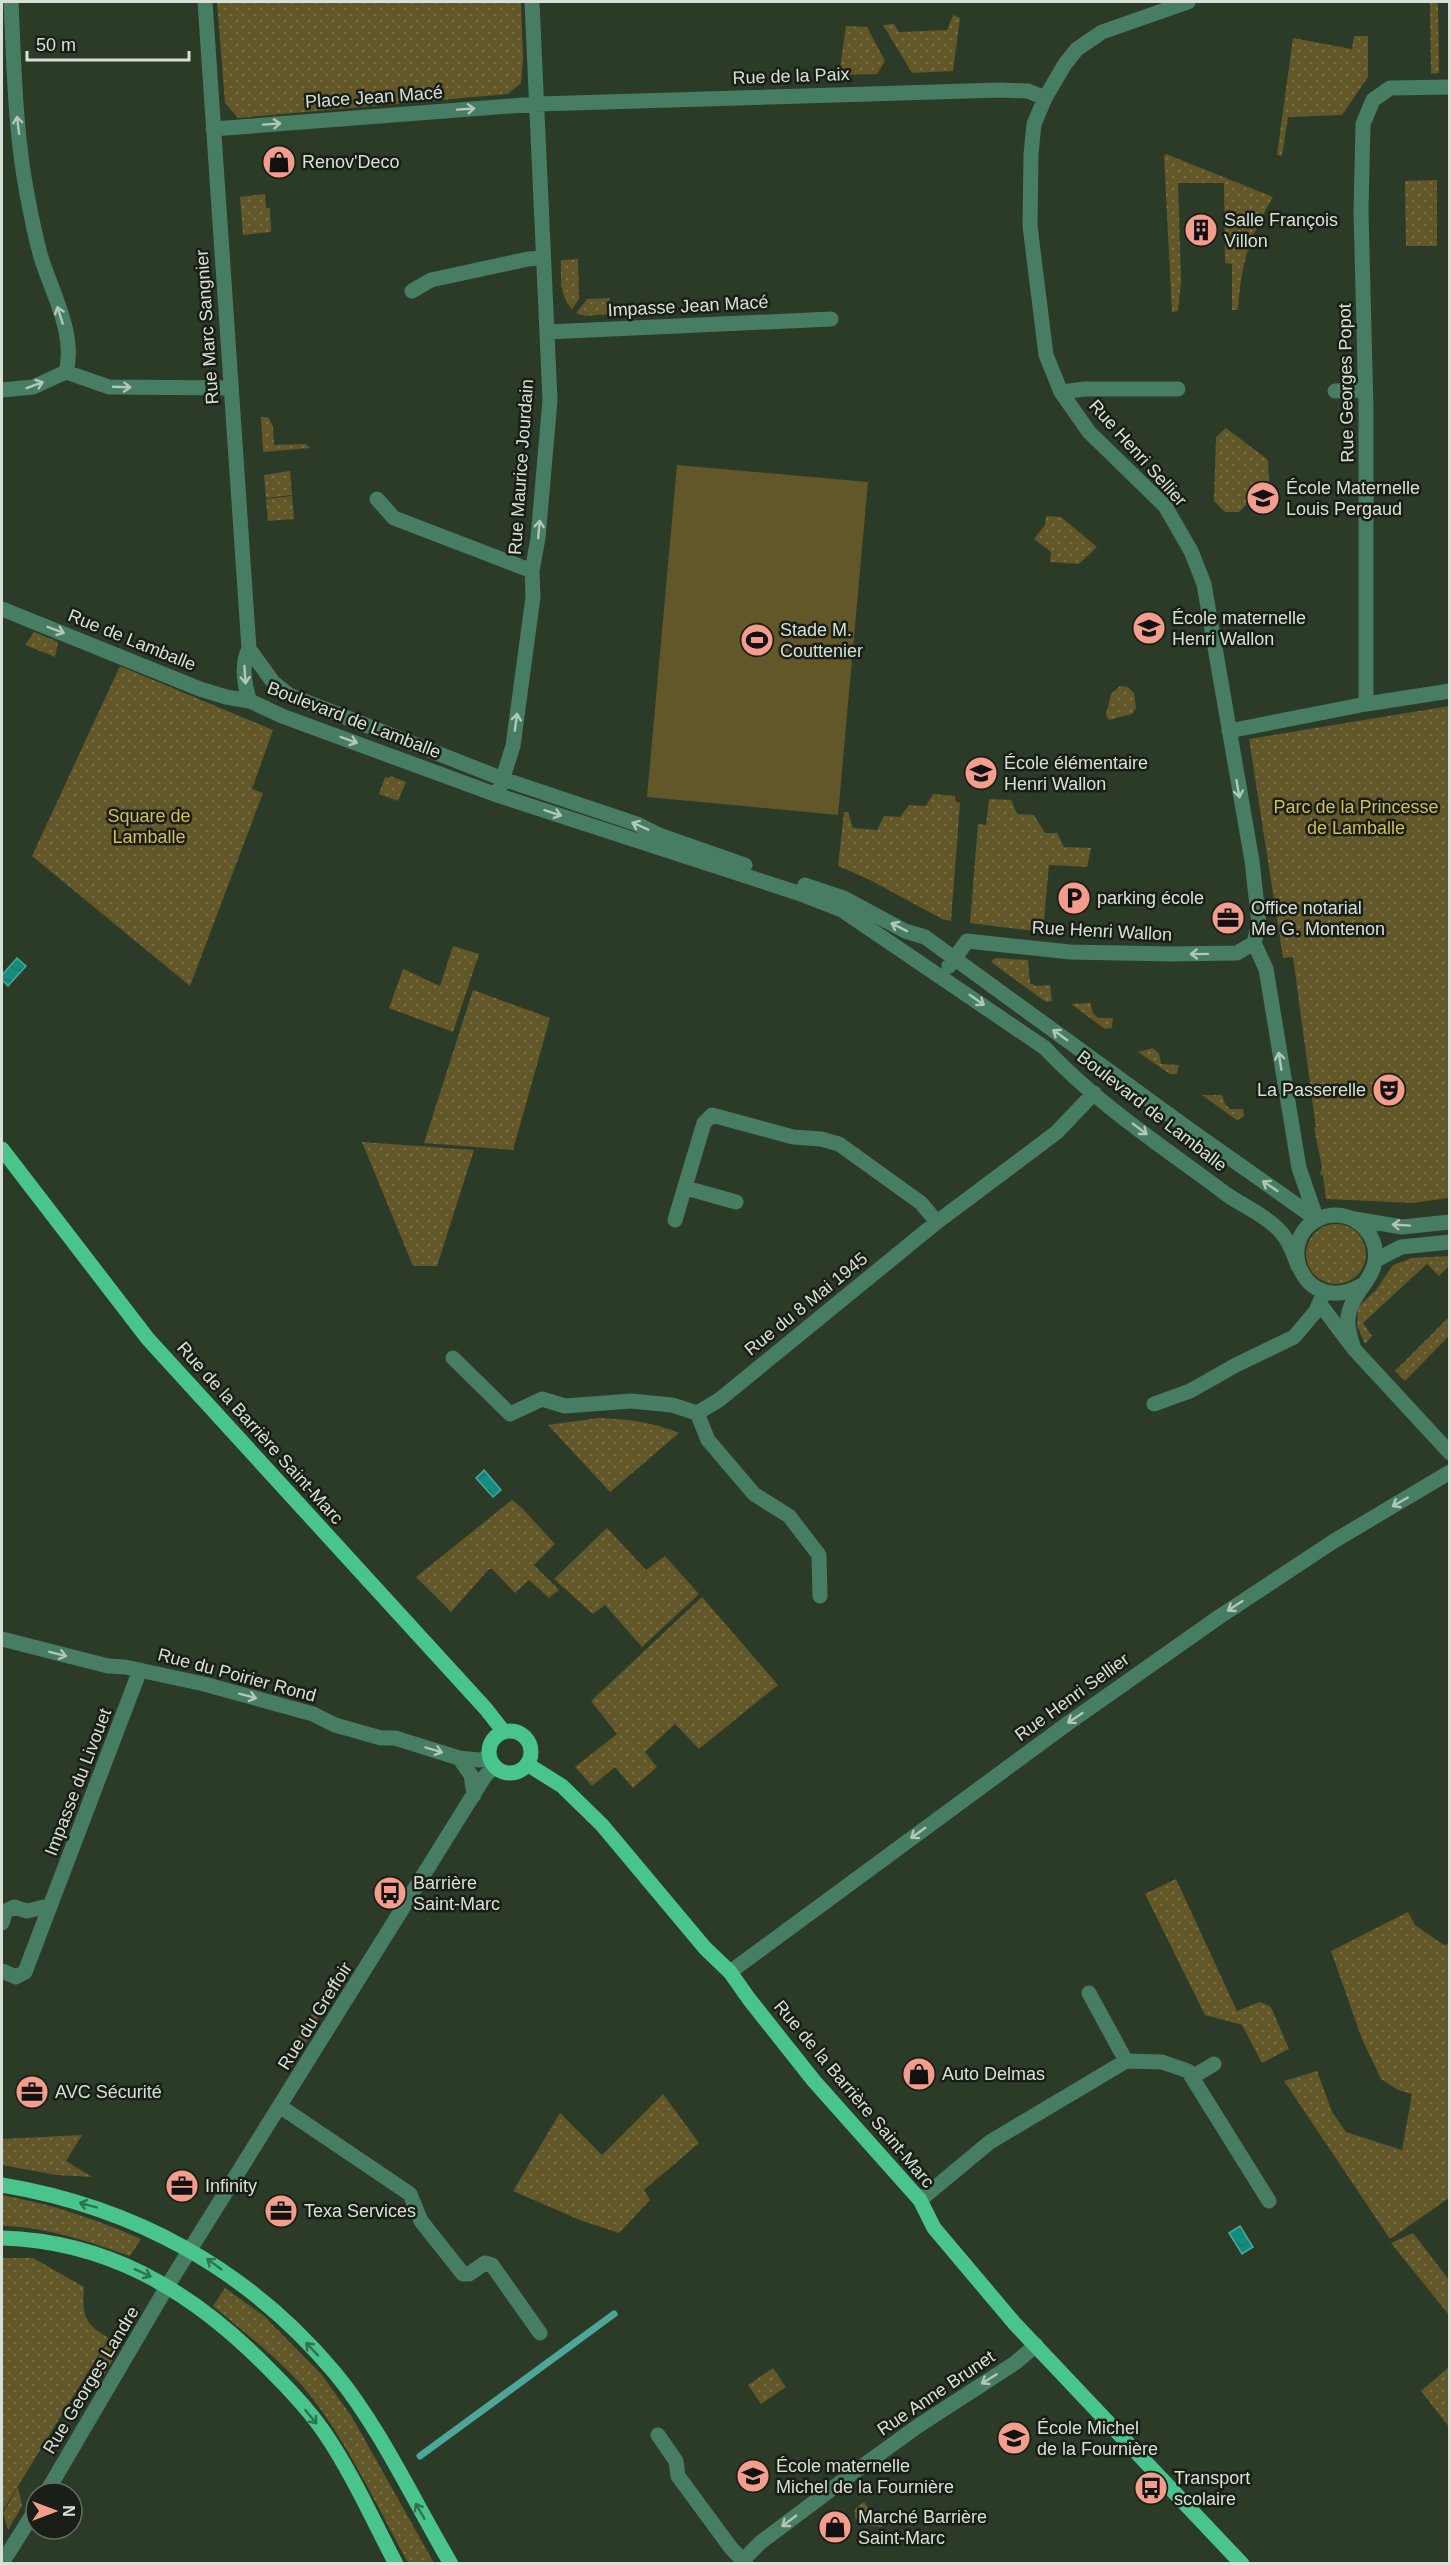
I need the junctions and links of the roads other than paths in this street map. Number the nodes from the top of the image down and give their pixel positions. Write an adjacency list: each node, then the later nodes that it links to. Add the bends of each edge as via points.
1 (12, 2): 13 (street, one-way to 1, via 69,341 40,254 26,193 16,107)
2 (205, 2): 8 (street, Rue Marc Sangnier)
3 (532, 2): 7 (street, Rue Maurice Jourdain)
4 (1188, 2): 6 (street, Rue Henri Sellier, via 1090,39 1065,64)
5 (1449, 87): 17 (street, Rue Georges Popot, via 1390,88 1373,100 1363,124)
6 (1045, 98): 7 (street, Rue de la Paix, via 1000,90); 19 (street, Rue Henri Sellier, via 1032,138 1030,226 1046,355)
7 (537, 104): 8 (street, Place Jean Macé, one-way to 7); 9 (street, Rue Maurice Jourdain)
8 (213, 129): 14 (street, Rue Marc Sangnier)
9 (542, 258): 10 (street, via 431,280); 12 (street, Rue Maurice Jourdain)
10 (412, 291)
11 (831, 319): 12 (street, Impasse Jean Macé)
12 (547, 332): 21 (street, Rue Maurice Jourdain, one-way to 12, via 550,400)
13 (66, 372): 14 (street, one-way to 14, via 109,387); 16 (street, one-way to 13, via 33,387)
14 (230, 388): 23 (street, Rue Marc Sangnier)
15 (1178, 389): 19 (street)
16 (2, 390)
17 (1365, 390): 18 (street); 26 (street, Rue Georges Popot)
18 (1335, 391)
19 (1060, 392): 27 (street, Rue Henri Sellier, via 1089,432 1165,506 1191,551 1208,602)
20 (378, 499): 21 (street, Rue Maurice Jourdain, via 394,518)
21 (532, 571): 28 (street, Rue Maurice Jourdain, one-way to 21, via 513,746 533,597)
22 (2, 609): 25 (street, Rue de Lamballe, one-way to 25, via 200,689)
23 (249, 649): 25 (street, Boulevard de Lamballe, one-way to 25, via 244,658); 28 (street, Boulevard de Lamballe, via 273,682 289,695)
24 (1449, 692): 26 (street)
25 (250, 700): 29 (street, Boulevard de Lamballe, one-way to 29, via 282,716)
26 (1366, 704): 27 (street)
27 (1229, 731): 30 (street, Rue Henri Sellier, one-way to 30, via 1252,861 1259,924)
28 (503, 779): 29 (street); 31 (street, Boulevard de Lamballe, one-way to 28, via 925,937 905,931 844,898)
29 (497, 795): 32 (street, Boulevard de Lamballe, one-way to 32, via 842,910)
30 (1254, 943): 31 (street, Rue Henri Wallon, one-way to 31, via 1237,953 1171,954 1070,952 967,941); 39 (street, one-way to 30, via 1299,1168 1266,969)
31 (954, 958): 32 (street); 39 (street, Boulevard de Lamballe, one-way to 31)
32 (942, 976): 33 (street, Boulevard de Lamballe, one-way to 33, via 1045,1048)
33 (1094, 1093): 40 (street, Rue du 8 Mai 1945, via 1057,1132); 44 (street, Boulevard de Lamballe, one-way to 44, via 1278,1229 1288,1241)
34 (2, 1149): 56 (main road, Rue de la Barrière Saint-Marc, via 148,1339)
35 (686, 1188): 36 (street); 38 (street); 40 (street, via 704,1123 712,1115 794,1137 839,1144 921,1203)
36 (736, 1202)
37 (1354, 1219): 39 (street, via 1329,1215); 41 (street, one-way to 37, via 1402,1227); 43 (street, via 1371,1236)
38 (675, 1220)
39 (1317, 1220): 44 (street, via 1300,1239)
40 (937, 1222): 50 (street, Rue du 8 Mai 1945, via 719,1400)
41 (1449, 1222)
42 (1449, 1242): 43 (street, via 1401,1247)
43 (1376, 1260): 45 (street)
44 (1298, 1266): 46 (street)
45 (1362, 1285): 46 (street); 47 (street, via 1348,1318)
46 (1322, 1298): 47 (street); 49 (street, via 1310,1320 1294,1337 1190,1391)
47 (1354, 1349): 51 (street)
48 (453, 1358): 50 (street, via 510,1414 542,1399 565,1406 631,1401 672,1405)
49 (1154, 1404)
50 (697, 1413): 53 (street, via 708,1440 754,1494 789,1516 819,1555)
51 (1449, 1453)
52 (1449, 1472): 64 (street, Rue Henri Sellier, one-way to 64, via 1219,1617)
53 (820, 1596)
54 (2, 1640): 55 (street, Rue du Poirier Rond, one-way to 55)
55 (140, 1670): 57 (street, Rue du Poirier Rond, one-way to 57, via 302,1711 335,1725); 61 (street, Impasse du Livouet, via 56,1894)
56 (504, 1732): 58 (main road, via 490,1745); 59 (main road, via 517,1732 527,1739 531,1752)
57 (459, 1758): 58 (street, Rue du Poirier Rond); 60 (street, via 471,1775)
58 (492, 1762): 59 (main road, via 499,1771 511,1774); 60 (street, Rue du Greffoir)
59 (527, 1764): 64 (main road, Rue de la Barrière Saint-Marc, via 562,1786 602,1825 705,1948)
60 (474, 1795): 69 (street, Rue du Greffoir)
61 (48, 1906): 62 (street, via 27,1911 14,1907 6,1911); 63 (street, Impasse du Livouet, via 25,1972 16,1977)
62 (2, 1923)
63 (2, 1971)
64 (730, 1972): 71 (main road, Rue de la Barrière Saint-Marc, via 814,2081)
65 (1089, 1993): 66 (street)
66 (1126, 2061): 68 (street, via 1162,2062 1188,2071); 71 (street, via 990,2142)
67 (1214, 2064): 68 (street)
68 (1192, 2077): 72 (street)
69 (281, 2107): 74 (street, Rue du Greffoir); 76 (street, via 410,2194 421,2221 463,2274 485,2264 492,2265)
70 (2, 2185): 74 (main road, one-way to 70, via 101,2209)
71 (920, 2200): 77 (main road, Rue de la Barrière Saint-Marc, via 934,2228)
72 (1269, 2202)
73 (2, 2238): 75 (main road, one-way to 75, via 77,2247)
74 (192, 2250): 75 (street, Rue du Greffoir); 84 (main road, one-way to 74, via 367,2419 335,2374 291,2326)
75 (168, 2285): 79 (street, Rue Georges Landre); 83 (main road, one-way to 83, via 242,2342 286,2385 324,2433)
76 (540, 2333)
77 (1036, 2345): 81 (street, Rue Anne Brunet, one-way to 81, via 844,2480 761,2542); 85 (main road, Rue de la Barrière Saint-Marc)
78 (658, 2435): 81 (street, via 676,2461 678,2476)
79 (53, 2481)
80 (24, 2528): 82 (street)
81 (745, 2562)
82 (2, 2563)
83 (396, 2564)
84 (451, 2564)
85 (1242, 2564)

